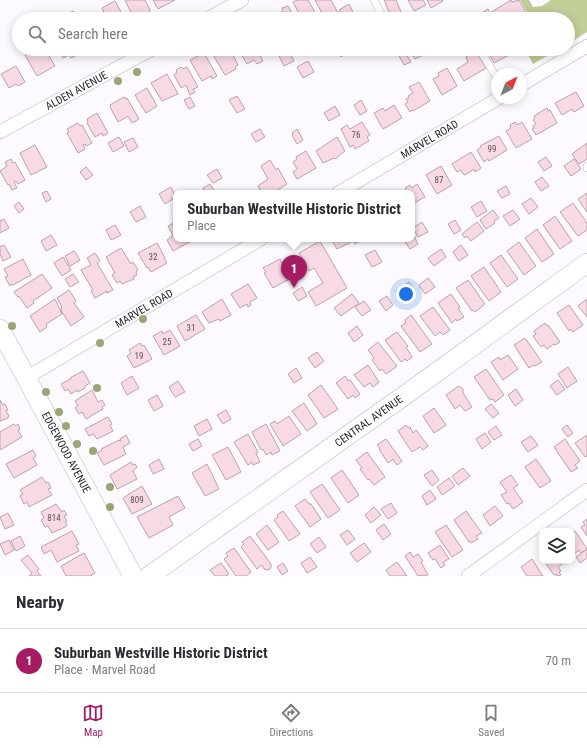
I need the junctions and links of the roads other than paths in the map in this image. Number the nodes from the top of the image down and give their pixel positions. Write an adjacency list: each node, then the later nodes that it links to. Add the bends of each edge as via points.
1 (242, 0): 3 (street)
2 (374, 0): 4 (lane)
3 (220, 12)
4 (380, 12)
5 (587, 46): 6 (street)
6 (575, 53)
7 (139, 56): 13 (street, ALDEN AVENUE)
8 (484, 56): 10 (lane)
9 (570, 56): 11 (street)
10 (491, 68)
11 (527, 81)
12 (491, 103): 14 (street, MARVEL ROAD)
13 (0, 132)
14 (343, 190)
15 (256, 242): 18 (street, MARVEL ROAD)
16 (587, 263): 21 (street, CENTRAL AVENUE)
17 (0, 329): 18 (street, EDGEWOOD AVENUE)
18 (26, 378): 20 (street, EDGEWOOD AVENUE)
19 (587, 490): 22 (street)
20 (134, 576)
21 (150, 576)
22 (468, 576)

